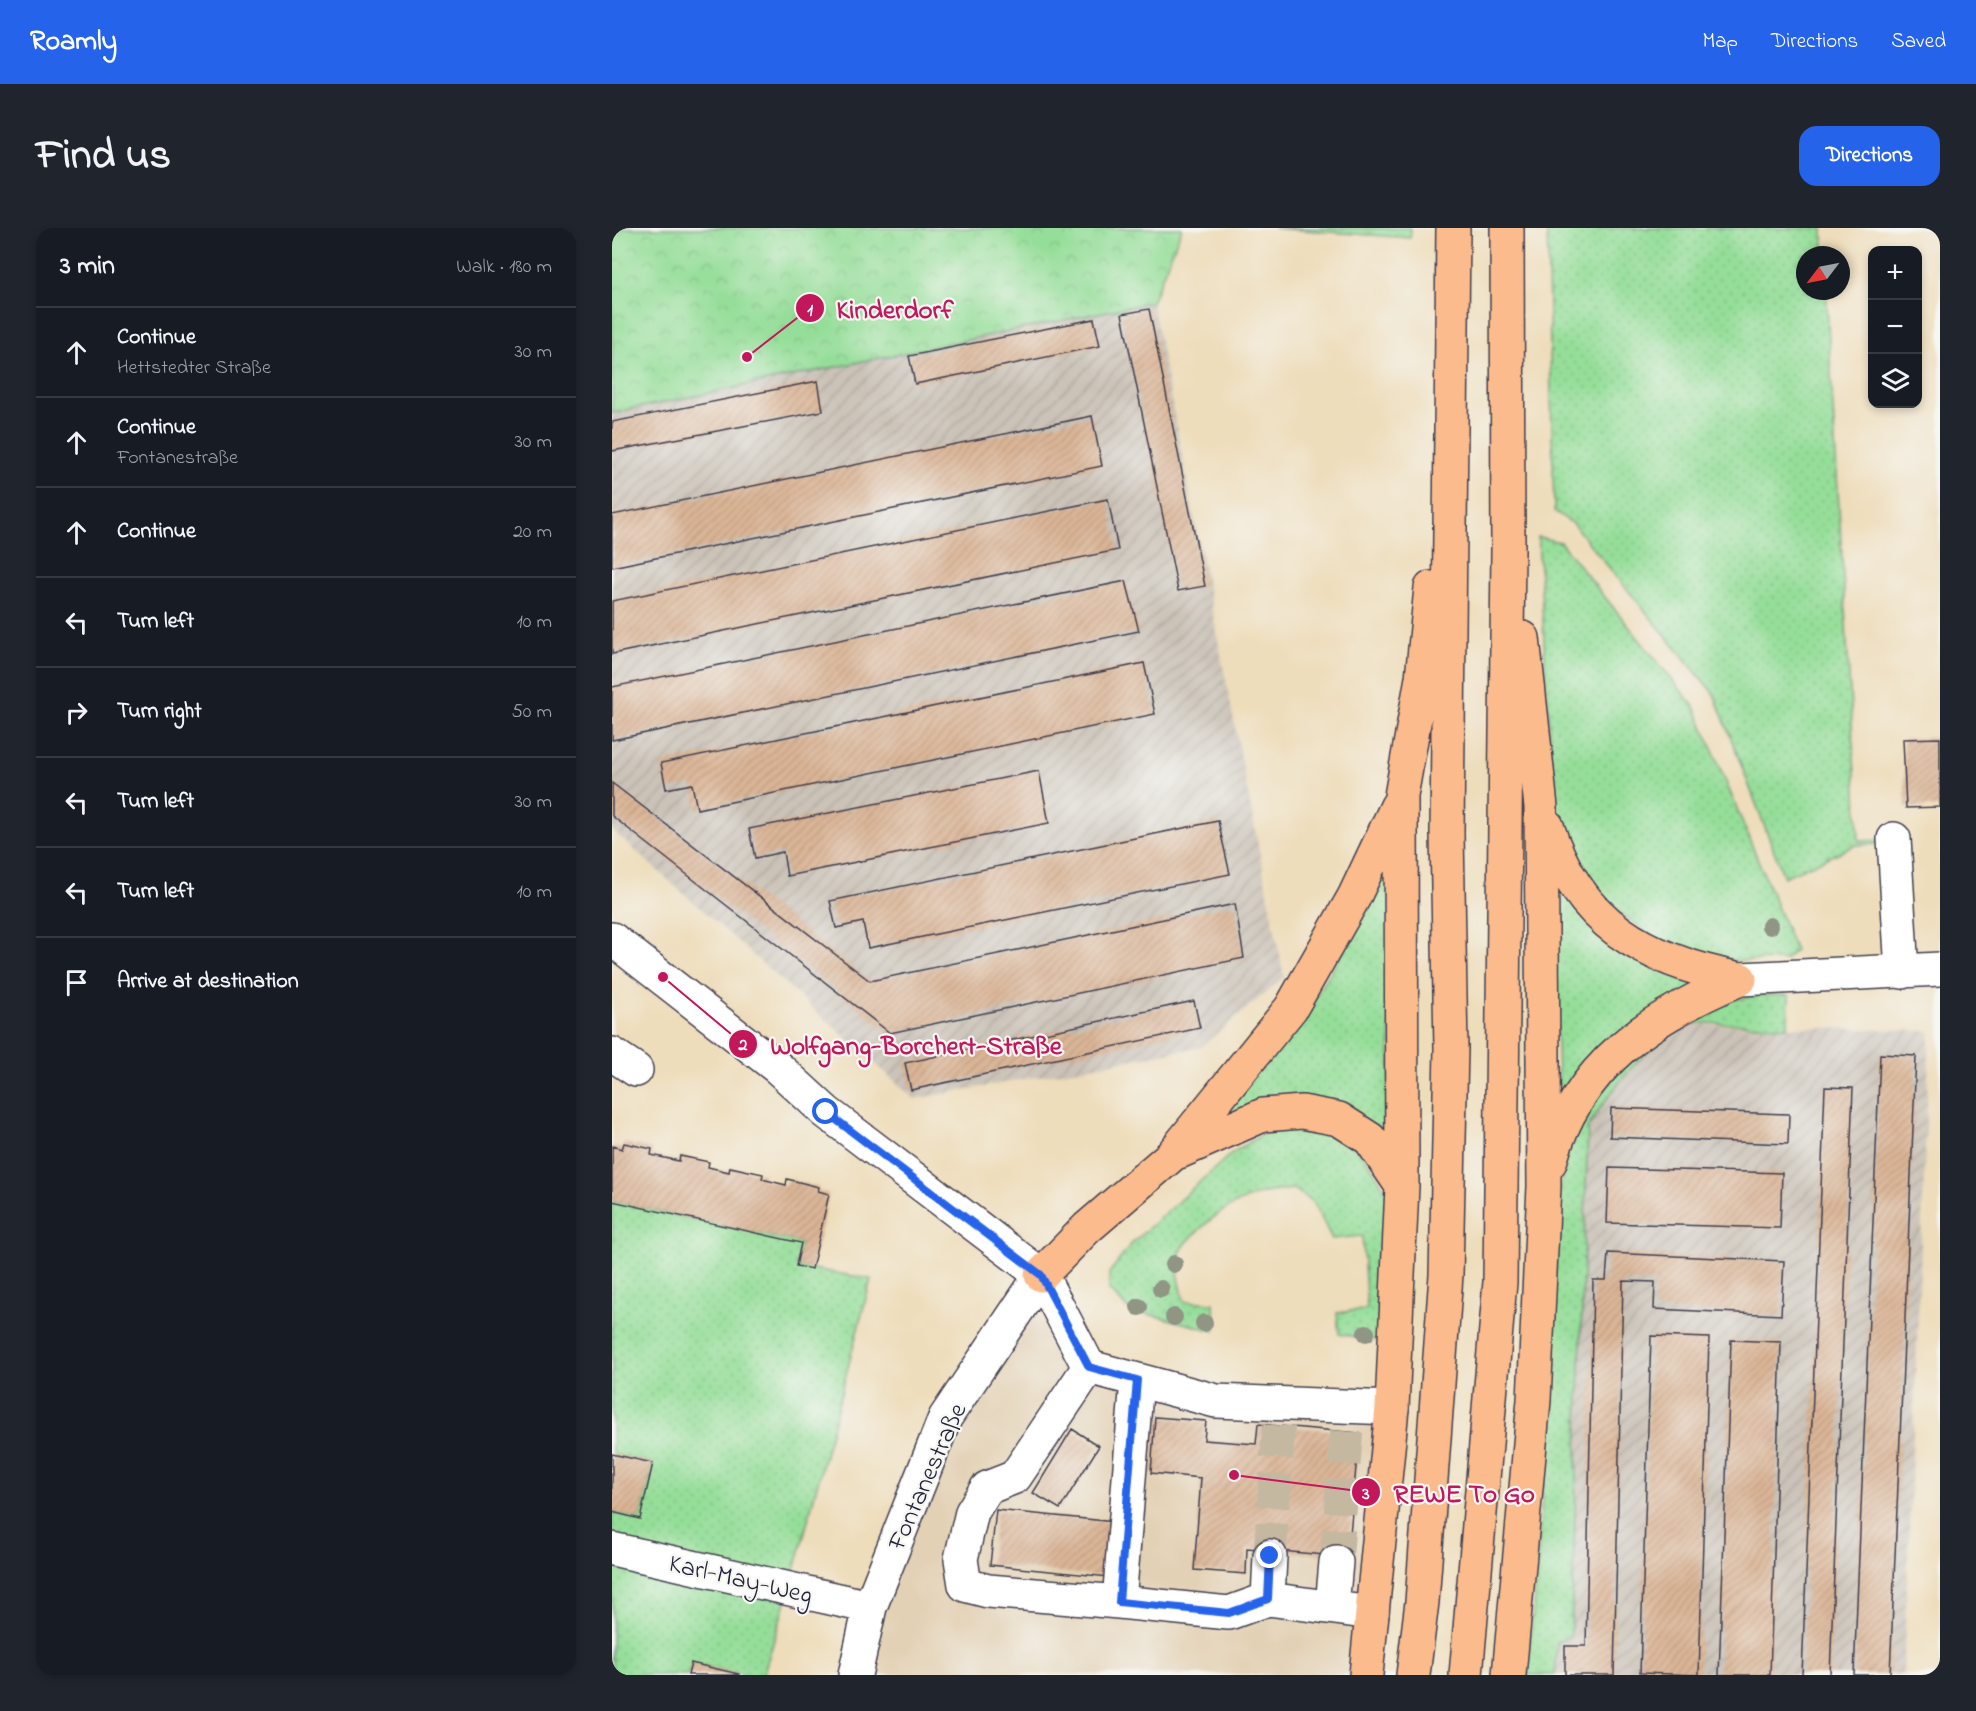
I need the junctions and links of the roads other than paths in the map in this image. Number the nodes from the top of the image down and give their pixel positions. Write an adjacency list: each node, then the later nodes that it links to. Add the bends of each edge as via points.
1 (1453, 228): 3 (highway)
2 (1507, 228): 4 (highway)
3 (1451, 474): 5 (highway, via 1436,542 1422,678); 29 (highway, via 1448,834 1452,1049 1446,1275)
4 (1508, 551): 6 (highway, via 1528,671); 30 (highway, via 1500,1282)
5 (1401, 796): 12 (highway, via 1354,897 1291,1008); 13 (highway)
6 (1540, 807): 11 (highway, via 1567,872 1603,919 1648,951 1675,963); 14 (highway)
7 (1894, 839): 10 (street)
8 (612, 939): 15 (street, via 778,1068 826,1112)
9 (1940, 969): 10 (street)
10 (1902, 972): 11 (street)
11 (1740, 979): 14 (highway, via 1661,1016 1607,1062 1588,1085 1555,1144)
12 (1171, 1156): 13 (highway, via 1263,1115 1302,1112 1340,1119 1370,1139); 15 (highway)
13 (1402, 1186): 18 (highway)
14 (1544, 1186): 31 (highway, via 1534,1400)
15 (1041, 1275): 16 (street); 24 (street, Fontanestraße, via 945,1418)
16 (1089, 1367): 17 (street); 23 (street, via 1015,1477 987,1488 972,1512 961,1559 965,1585 988,1591)
17 (1137, 1380): 18 (street, via 1216,1401 1279,1412 1348,1417); 23 (street)
18 (1392, 1408): 26 (highway)
19 (612, 1549): 24 (street, Karl-May-Weg)
20 (1270, 1556): 22 (street)
21 (1336, 1562): 25 (street)
22 (1268, 1599): 23 (street, via 1229,1613); 25 (street)
23 (1119, 1602)
24 (870, 1607): 27 (street, Fontanestraße)
25 (1332, 1607): 26 (street)
26 (1372, 1614): 28 (highway)
27 (855, 1675)
28 (1366, 1675)
29 (1413, 1675)
30 (1466, 1675)
31 (1509, 1675)

